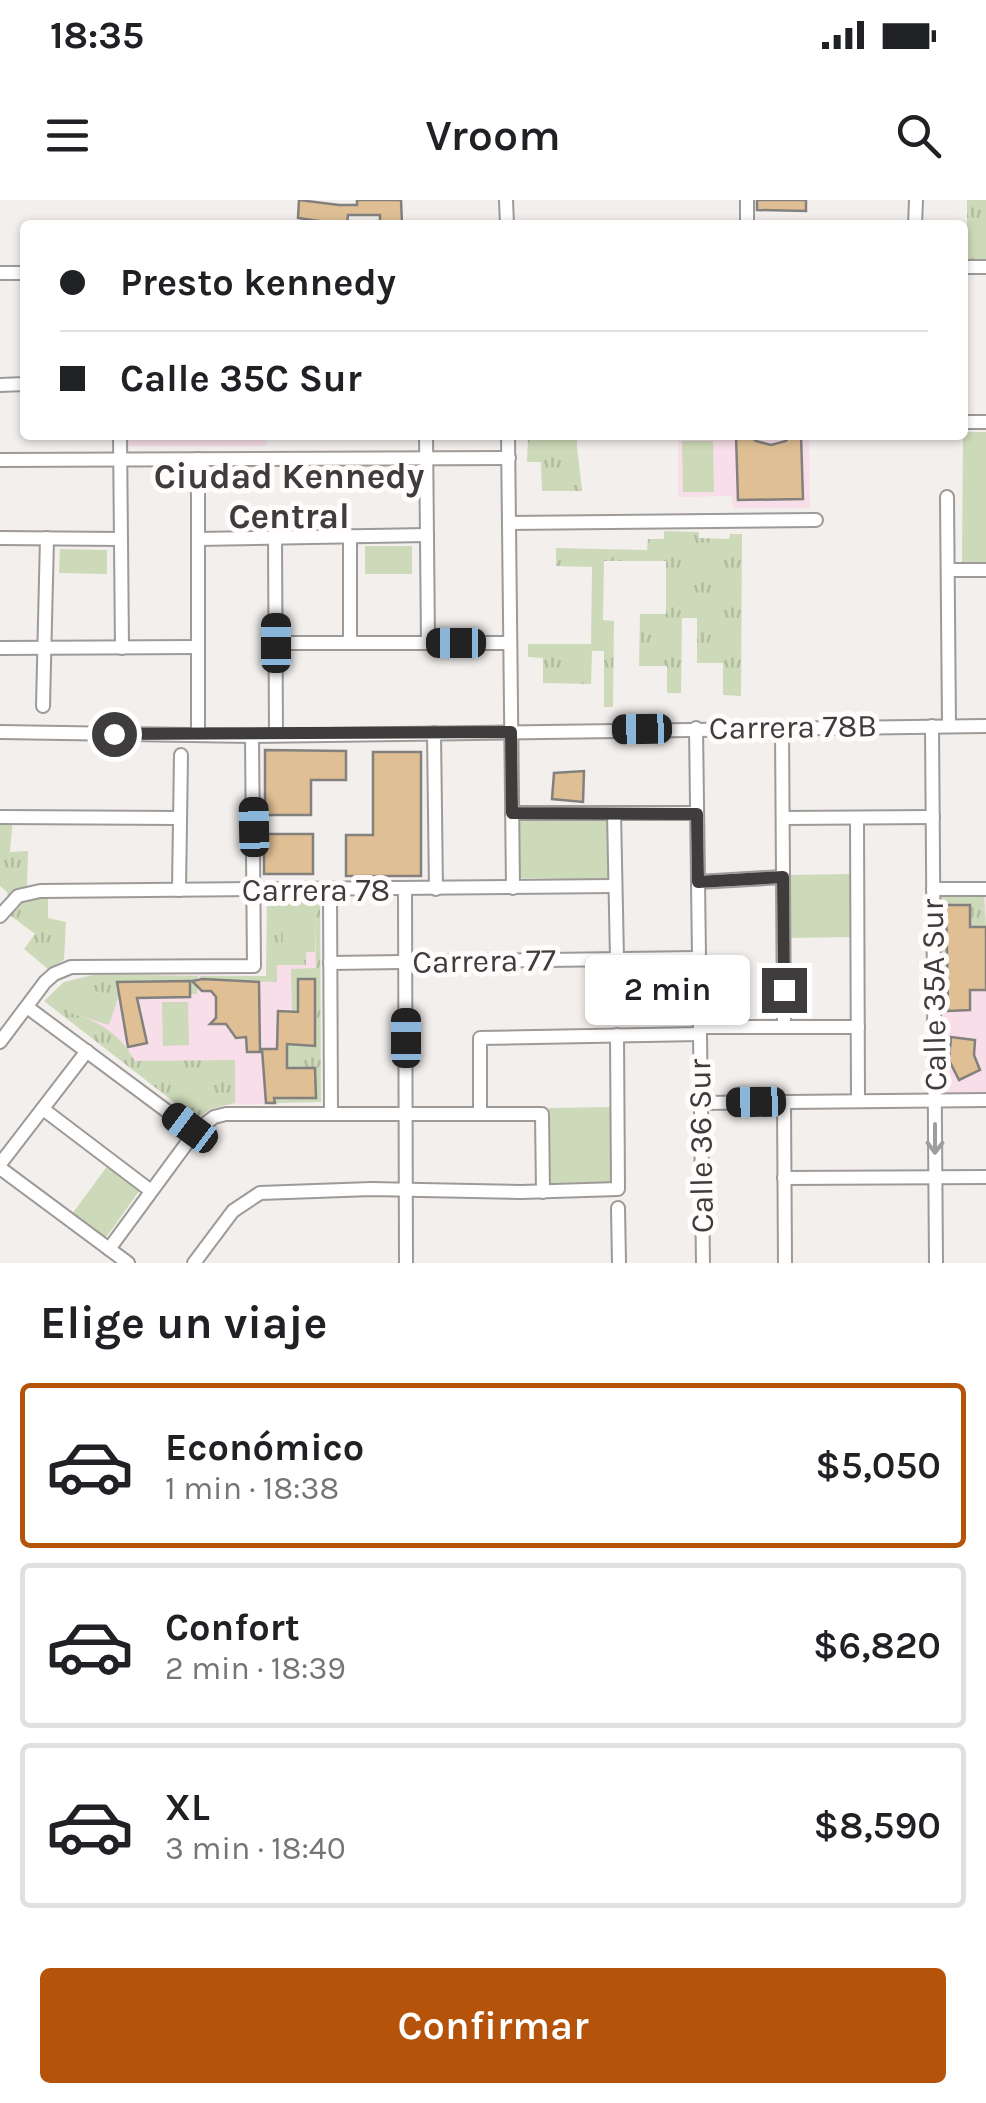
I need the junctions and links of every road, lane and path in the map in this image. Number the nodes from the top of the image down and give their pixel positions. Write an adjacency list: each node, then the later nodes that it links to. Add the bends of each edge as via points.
1 (120, 440): 8 (street)
2 (426, 440): 4 (street)
3 (508, 440): 5 (street)
4 (426, 458): 5 (street); 6 (street); 12 (street)
5 (509, 458): 11 (street)
6 (198, 459): 8 (street); 17 (street)
7 (0, 460): 8 (street)
8 (120, 460): 18 (street)
9 (948, 497): 19 (street)
10 (816, 520): 11 (street)
11 (509, 523): 24 (street)
12 (427, 535): 13 (street); 23 (street)
13 (350, 536): 14 (street); 22 (street)
14 (275, 537): 17 (street); 21 (street)
15 (0, 538): 16 (street)
16 (47, 538): 18 (street); 28 (street)
17 (198, 538): 25 (street)
18 (121, 539): 27 (street)
19 (948, 570): 20 (street); 31 (street)
20 (986, 570)
21 (276, 643): 22 (street); 39 (street)
22 (350, 643): 23 (street)
23 (428, 643): 24 (street)
24 (510, 643): 37 (street)
25 (198, 647): 27 (street); 38 (street)
26 (0, 648): 28 (street)
27 (122, 648): 28 (street)
28 (43, 649): 29 (street)
29 (43, 706)
30 (932, 726): 31 (street, Carrera 78B); 33 (street, Carrera 78B); 46 (street, Calle 35A Sur)
31 (949, 726): 32 (street, Carrera 78B)
32 (986, 726)
33 (782, 727): 34 (street, Carrera 78B); 48 (street)
34 (696, 728): 37 (street, Carrera 78B); 44 (street, Calle 36 Sur)
35 (0, 732): 38 (street, Carrera 78B)
36 (434, 732): 37 (street, Carrera 78B); 39 (street, Carrera 78B); 55 (street)
37 (511, 732): 42 (street)
38 (198, 735): 40 (street, Carrera 78B)
39 (276, 735): 40 (street, Carrera 78B)
40 (252, 736): 59 (street)
41 (181, 755): 47 (street)
42 (512, 813): 43 (street); 53 (street)
43 (614, 814): 44 (street); 52 (street)
44 (697, 814): 51 (street, Calle 36 Sur)
45 (0, 817): 47 (street)
46 (933, 817): 49 (street); 56 (street, Calle 35A Sur)
47 (180, 818): 58 (street)
48 (783, 818): 49 (street); 50 (street)
49 (857, 818): 68 (street)
50 (783, 877): 51 (street); 67 (street)
51 (698, 882): 62 (street, Calle 36 Sur)
52 (616, 886): 53 (street, Carrera 78); 63 (street)
53 (512, 888): 55 (street, Carrera 78)
54 (405, 889): 55 (street, Carrera 78); 60 (street, Carrera 78); 64 (street)
55 (436, 889)
56 (933, 889): 57 (street); 75 (street, Calle 35A Sur)
57 (986, 889)
58 (179, 890): 59 (street, Carrera 78); 61 (street, Carrera 78, via 40,890 18,896)
59 (254, 890): 60 (street, Carrera 78); 66 (street, via 254,966 82,964 54,974)
60 (330, 890): 65 (street)
61 (0, 916)
62 (699, 958): 63 (street, Carrera 77); 69 (street, Calle 36 Sur)
63 (617, 959): 64 (street, Carrera 77)
64 (406, 962): 65 (street, Carrera 77); 80 (street)
65 (330, 963): 79 (street)
66 (27, 1006): 71 (street); 72 (street)
67 (784, 1027): 68 (street); 69 (street)
68 (858, 1027): 74 (street)
69 (700, 1030): 70 (street); 76 (street, Calle 36 Sur)
70 (616, 1035): 81 (street, via 480,1038); 89 (street, via 618,1190)
71 (0, 1042)
72 (86, 1051): 78 (street); 82 (street)
73 (986, 1100): 75 (street)
74 (858, 1101): 75 (street); 77 (street)
75 (935, 1101): 84 (street, Calle 35A Sur, one-way to 84)
76 (701, 1102): 77 (street); 96 (street, Calle 36 Sur)
77 (784, 1102): 86 (street)
78 (42, 1108): 83 (street); 88 (street)
79 (330, 1114): 80 (street); 82 (street, via 242,1113 214,1118)
80 (406, 1114): 81 (street); 87 (street)
81 (480, 1114): 89 (street, via 542,1114)
82 (195, 1132): 88 (street)
83 (0, 1166): 91 (street)
84 (936, 1177): 85 (street); 86 (street); 98 (street, Calle 35A Sur)
85 (986, 1177)
86 (784, 1178): 97 (street)
87 (406, 1190): 89 (street); 93 (street, via 274,1190 252,1196); 94 (street)
88 (151, 1191): 91 (street)
89 (542, 1192)
90 (618, 1208): 95 (street)
91 (109, 1249): 92 (street)
92 (128, 1263)
93 (194, 1263)
94 (406, 1263)
95 (619, 1263)
96 (703, 1263)
97 (784, 1263)
98 (936, 1263)

